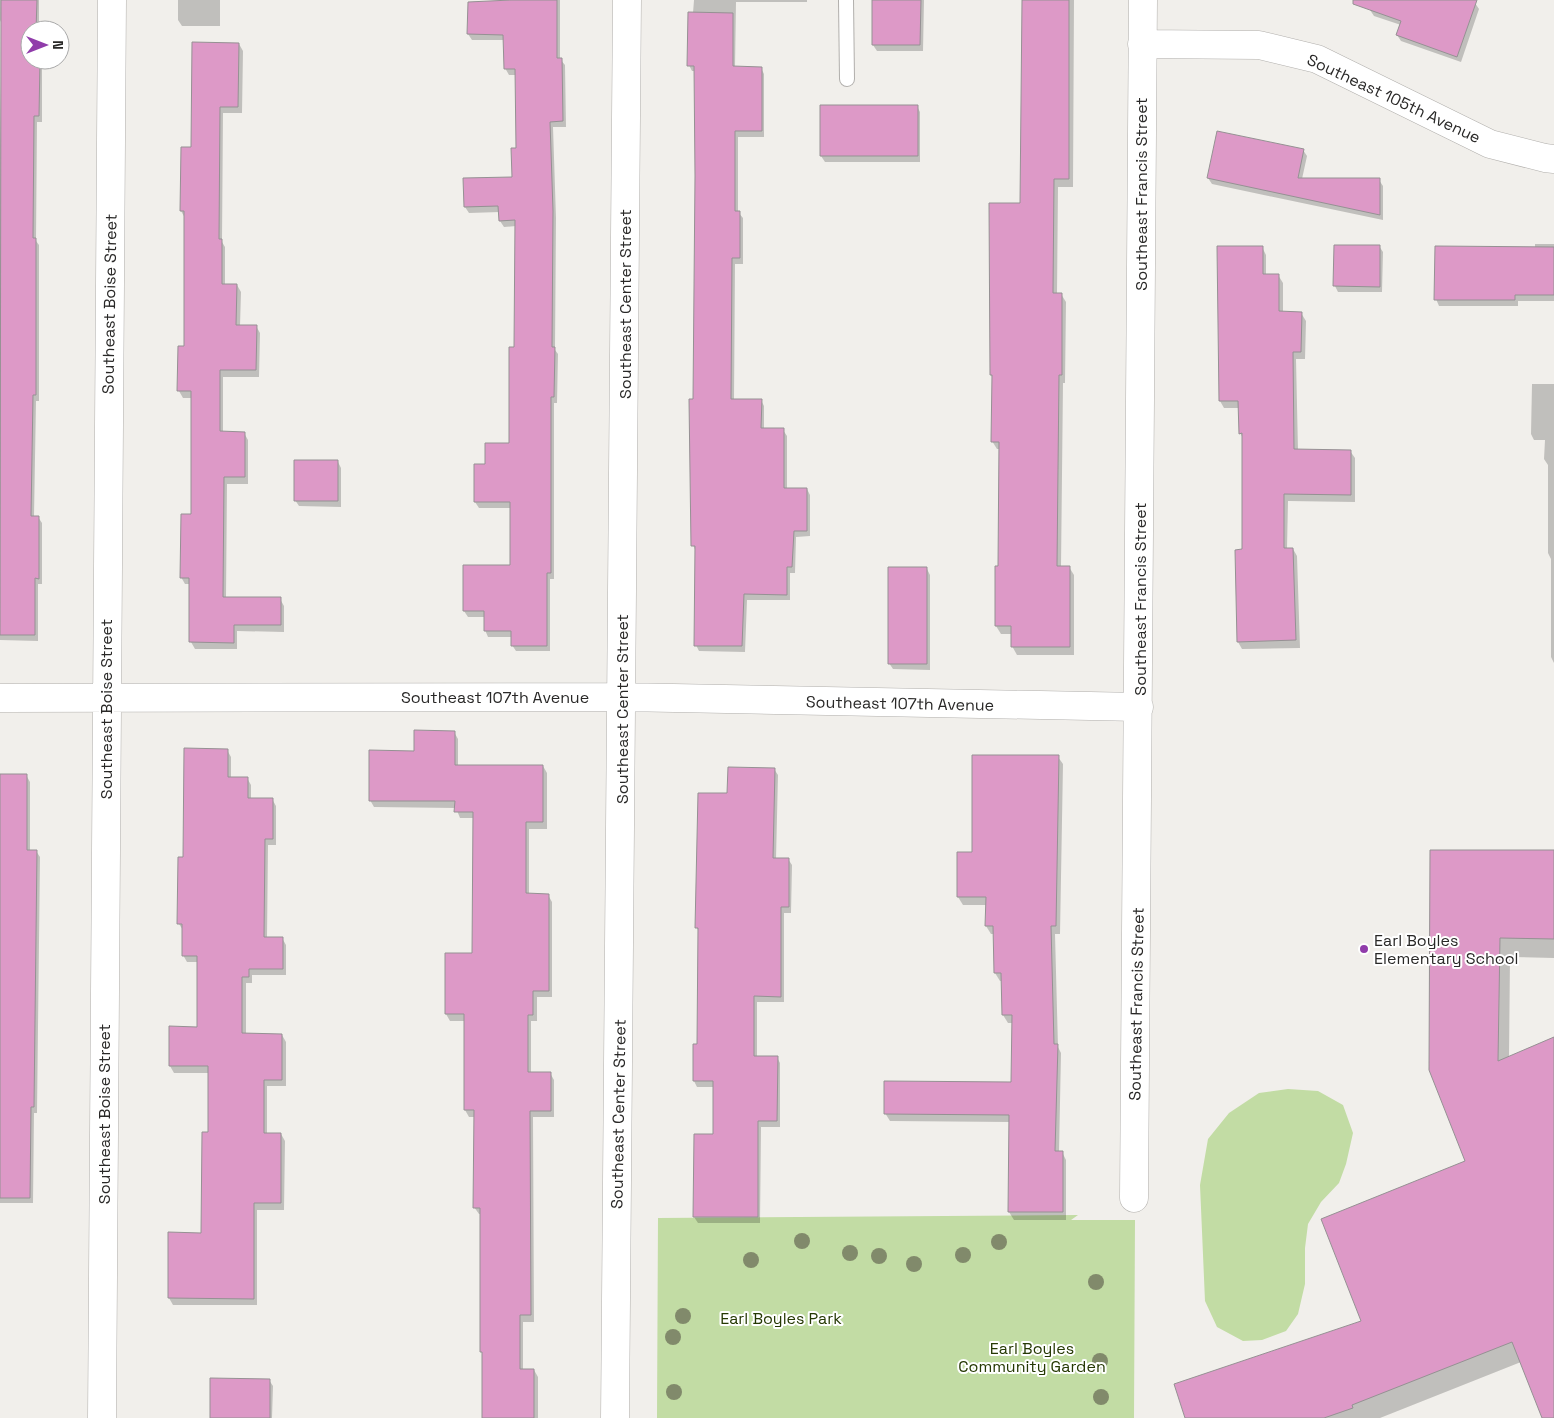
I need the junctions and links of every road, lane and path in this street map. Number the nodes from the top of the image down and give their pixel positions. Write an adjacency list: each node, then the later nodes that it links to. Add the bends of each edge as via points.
1 (112, 0): 10 (street, Southeast Boise Street)
2 (627, 0): 8 (street, Southeast Center Street)
3 (846, 0): 6 (lane)
4 (1143, 0): 5 (street, Southeast Francis Street)
5 (1142, 44): 7 (street, Southeast 105th Avenue, via 1258,45 1317,59 1490,144); 11 (street, Southeast Francis Street)
6 (847, 79)
7 (1554, 159)
8 (622, 697): 10 (street, Southeast 107th Avenue); 11 (street, Southeast 107th Avenue); 14 (street, Southeast Center Street)
9 (0, 698): 10 (street, Southeast 107th Avenue)
10 (106, 698): 13 (street, Southeast Boise Street)
11 (1139, 708): 12 (street, Southeast Francis Street)
12 (1134, 1198)
13 (102, 1418)
14 (615, 1418)

